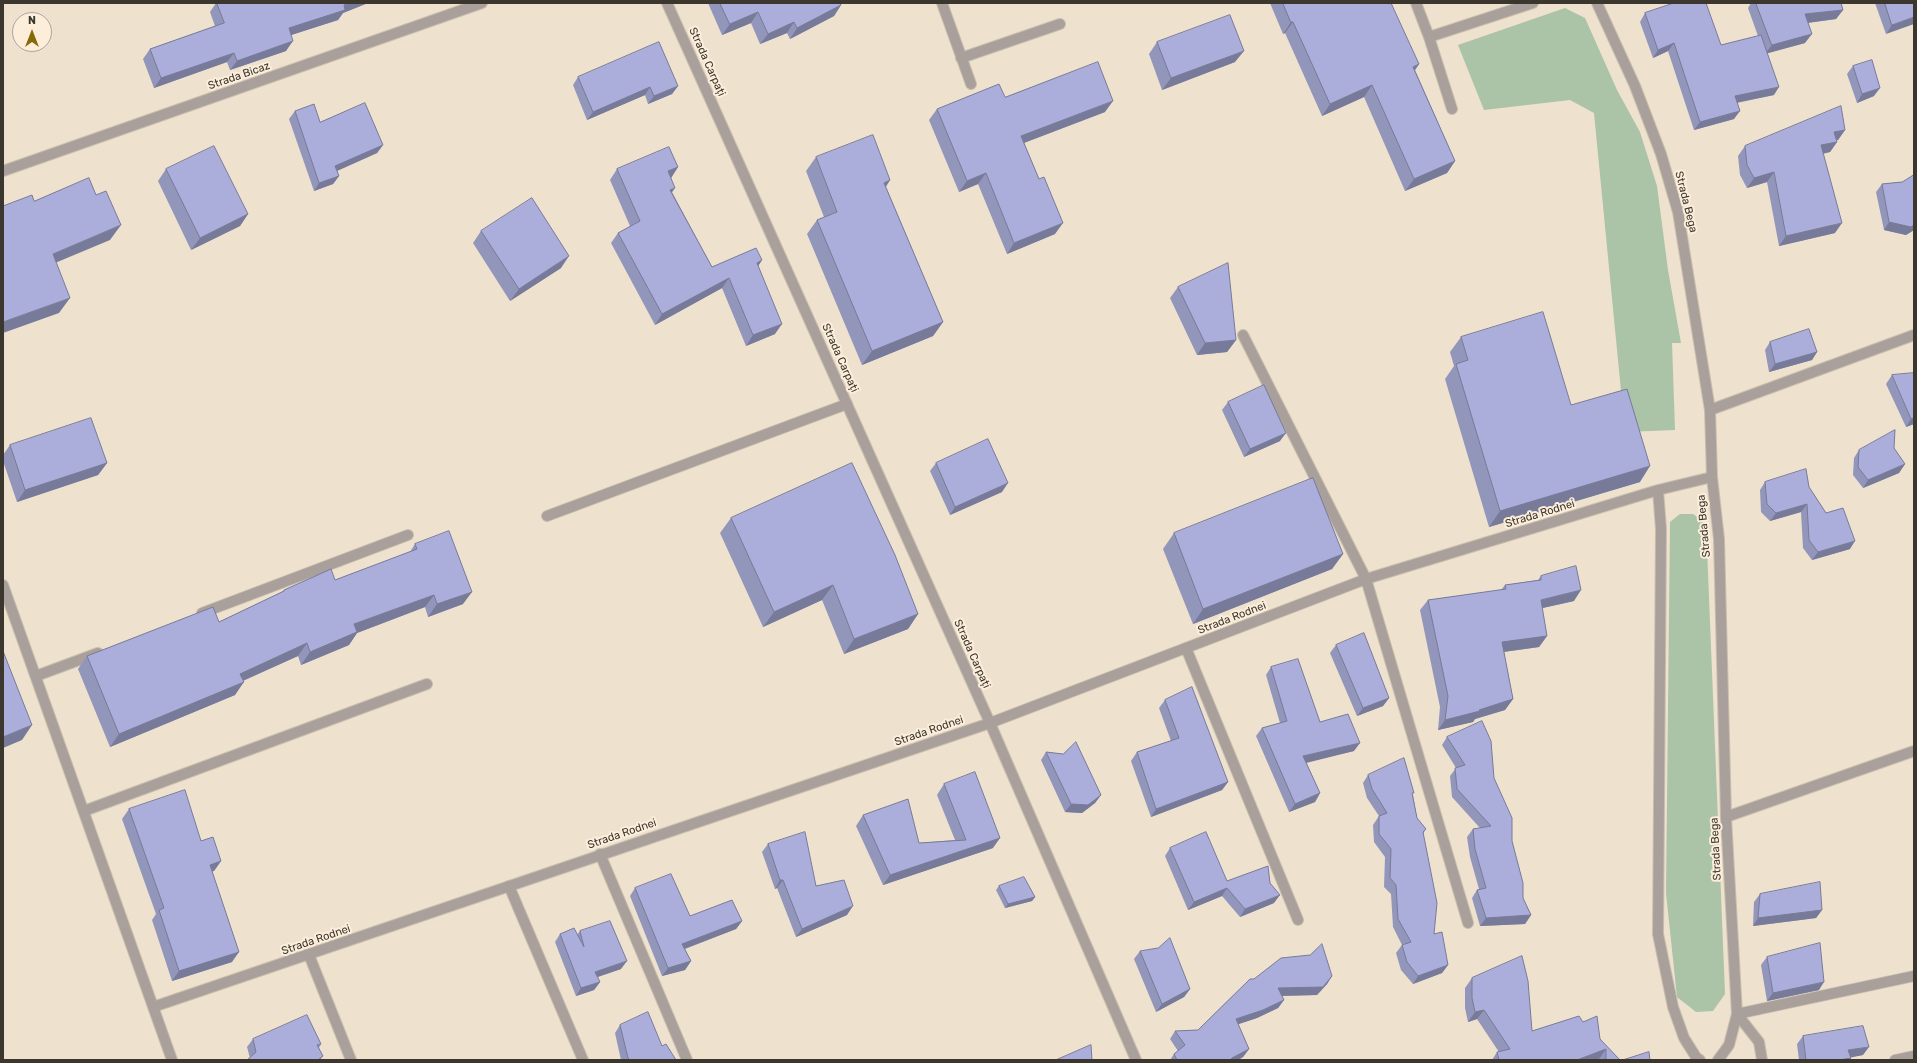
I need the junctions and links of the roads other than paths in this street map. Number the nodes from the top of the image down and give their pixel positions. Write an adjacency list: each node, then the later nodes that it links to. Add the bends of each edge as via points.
1 (482, 3): 12 (street, Strada Bicaz)
2 (667, 3): 15 (street, Strada Carpați)
3 (942, 3): 9 (street)
4 (1416, 3): 8 (street)
5 (1533, 3): 8 (street)
6 (1597, 3): 16 (street, Strada Bega, via 1635,86 1661,154 1678,212)
7 (1060, 24): 9 (street)
8 (1429, 37): 11 (street)
9 (961, 58): 10 (street)
10 (971, 84)
11 (1452, 109)
12 (3, 171)
13 (1243, 335): 21 (street)
14 (1914, 335): 16 (street)
15 (847, 404): 19 (street); 28 (street, Strada Carpați)
16 (1710, 410): 17 (street, Strada Bega)
17 (1712, 476): 18 (street, Strada Rodnei); 31 (street, Strada Bega, via 1719,539)
18 (1658, 490): 21 (street, Strada Rodnei); 41 (street, via 1661,529 1658,934 1673,1007 1684,1038)
19 (547, 516)
20 (408, 535): 23 (street)
21 (1366, 579): 25 (street, Strada Rodnei); 35 (street)
22 (3, 585): 26 (street)
23 (192, 617)
24 (110, 648): 26 (street)
25 (1186, 648): 28 (street, Strada Rodnei); 34 (street)
26 (36, 676): 30 (street)
27 (427, 684): 30 (street)
28 (990, 723): 32 (street, Strada Rodnei); 46 (street, Strada Carpați)
29 (1914, 750): 31 (street)
30 (84, 811): 38 (street)
31 (1726, 817): 39 (street, Strada Bega)
32 (600, 854): 33 (street, Strada Rodnei); 45 (street)
33 (510, 886): 36 (street, Strada Rodnei); 44 (street)
34 (1298, 920)
35 (1468, 923)
36 (309, 955): 38 (street, Strada Rodnei); 43 (street)
37 (1914, 976): 39 (street)
38 (153, 1007): 42 (street)
39 (1737, 1014): 47 (street, Strada Bega, via 1729,1045); 48 (street, via 1759,1042)
40 (1914, 1056): 49 (street)
41 (1697, 1059)
42 (172, 1060)
43 (351, 1060)
44 (582, 1060)
45 (688, 1060)
46 (1136, 1060)
47 (1718, 1060)
48 (1762, 1060)
49 (1896, 1060)

